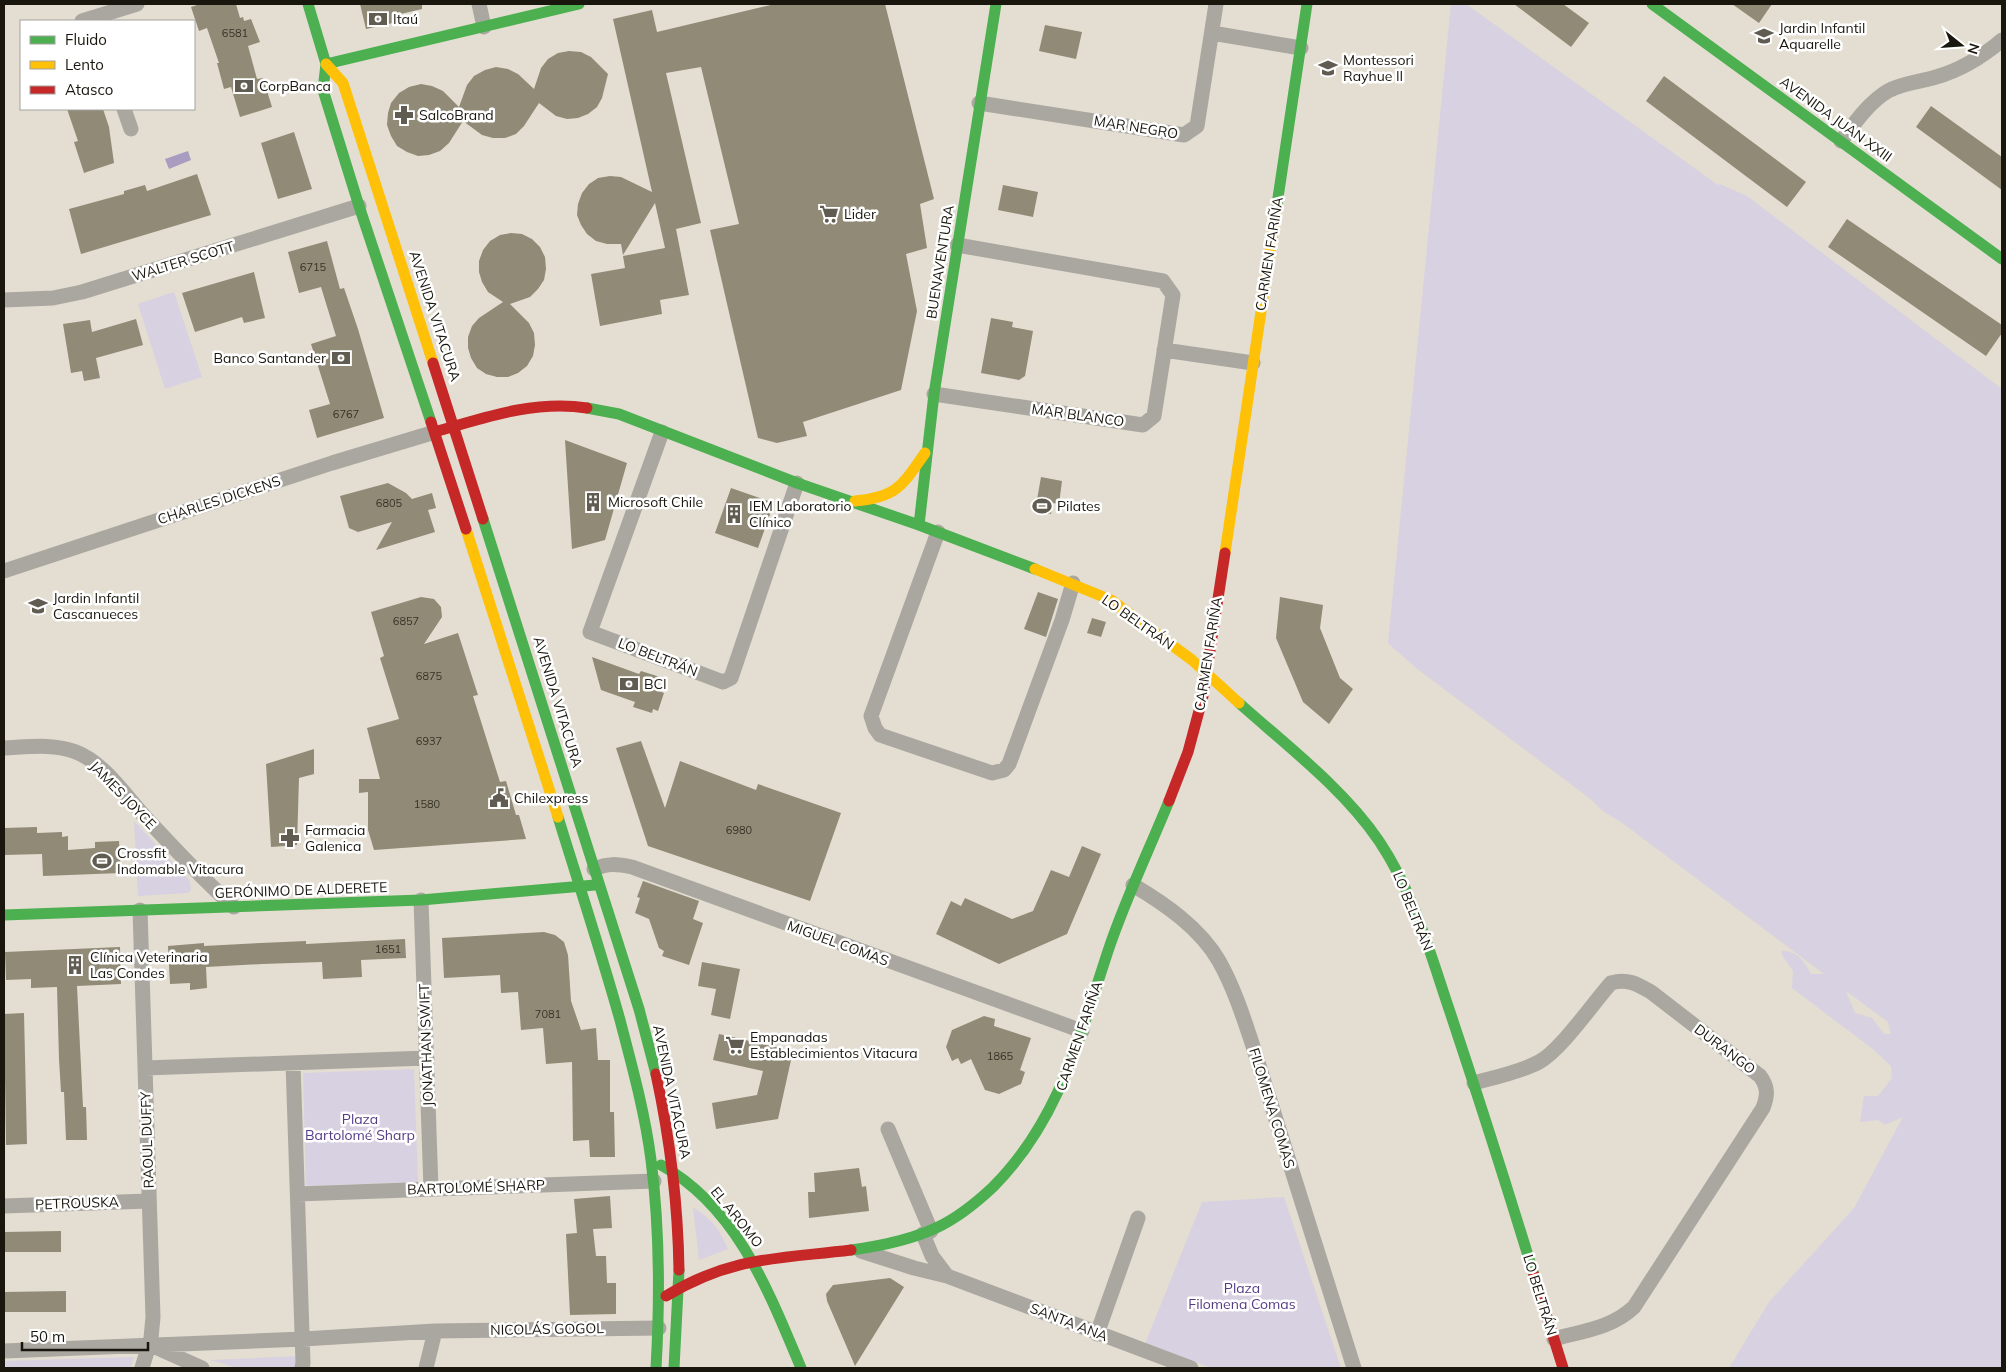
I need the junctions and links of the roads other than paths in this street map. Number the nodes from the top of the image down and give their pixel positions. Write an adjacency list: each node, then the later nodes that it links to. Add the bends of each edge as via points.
1 (137, 4): 9 (street)
2 (308, 4): 14 (street, AVENIDA VITACURA)
3 (479, 4): 10 (street)
4 (579, 4): 10 (street)
5 (996, 4): 15 (street, BUENAVENTURA)
6 (1216, 4): 11 (street, MAR NEGRO)
7 (1308, 4): 13 (street, CARMEN FARIÑA)
8 (1652, 4): 18 (street, AVENIDA JUAN XXIII)
9 (90, 20)
10 (484, 26): 14 (street)
11 (1212, 34): 13 (street); 15 (street, MAR NEGRO, via 1197,126 1184,135)
12 (2002, 40): 18 (street, via 1958,69 1901,85 1882,94)
13 (1301, 48): 24 (street, CARMEN FARIÑA)
14 (326, 64): 19 (street, AVENIDA VITACURA, via 323,90); 26 (street, AVENIDA VITACURA, via 343,83)
15 (979, 103): 20 (street, BUENAVENTURA)
16 (124, 110): 17 (street)
17 (131, 129)
18 (1841, 141): 21 (street, AVENIDA JUAN XXIII)
19 (359, 206): 22 (street, WALTER SCOTT, via 82,292 53,298); 27 (street, AVENIDA VITACURA)
20 (957, 246): 23 (street, MAR BLANCO, via 1163,281 1173,295); 25 (street, BUENAVENTURA)
21 (2002, 259)
22 (4, 300)
23 (1164, 350): 24 (street); 25 (street, MAR BLANCO, via 1154,416 1143,424)
24 (1252, 363): 36 (street, CARMEN FARIÑA)
25 (934, 394): 29 (street, BUENAVENTURA)
26 (455, 426): 27 (street, LO BELTRÁN); 28 (street, LO BELTRÁN, via 527,408 573,406 618,414); 38 (street, AVENIDA VITACURA)
27 (435, 432): 34 (street, CHARLES DICKENS); 42 (street, AVENIDA VITACURA)
28 (662, 432): 30 (street, LO BELTRÁN); 30 (street, LO BELTRÁN, via 590,632 723,682 731,678)
29 (927, 451): 31 (street, via 910,474 886,496); 32 (street, BUENAVENTURA)
30 (797, 483): 31 (street, LO BELTRÁN)
31 (852, 502): 32 (street, LO BELTRÁN)
32 (918, 525): 33 (street, LO BELTRÁN)
33 (938, 532): 35 (street, LO BELTRÁN); 35 (street, via 872,716 880,735 992,773 1004,770 1059,629)
34 (4, 571)
35 (1073, 583): 36 (street, LO BELTRÁN, via 1111,600)
36 (1206, 674): 41 (street, CARMEN FARIÑA, via 1188,752); 52 (street, LO BELTRÁN, via 1347,801 1378,840 1400,875 1418,916)
37 (4, 748): 39 (street, JAMES JOYCE, via 55,747 86,757 104,772)
38 (594, 868): 40 (street, AVENIDA VITACURA); 48 (street, MIGUEL COMAS, via 614,863 632,867)
39 (196, 872): 44 (street, JAMES JOYCE); 45 (street, JAMES JOYCE, via 202,891)
40 (599, 885): 42 (street, GERÓNIMO DE ALDERETE); 55 (street, AVENIDA VITACURA, via 653,1061)
41 (1133, 885): 48 (street, CARMEN FARIÑA); 83 (street, FILOMENA COMAS, via 1163,903 1198,934 1218,960 1234,993)
42 (579, 887): 43 (street, GERÓNIMO DE ALDERETE); 54 (street, AVENIDA VITACURA, via 629,1051)
43 (422, 900): 44 (street, GERÓNIMO DE ALDERETE); 49 (street, JONATHAN SWIFT)
44 (234, 907): 45 (street, GERÓNIMO DE ALDERETE)
45 (201, 908): 46 (street, GERÓNIMO DE ALDERETE)
46 (140, 910): 47 (street, GERÓNIMO DE ALDERETE); 51 (street, RAOUL DUFFY)
47 (4, 916)
48 (1082, 1031): 62 (street, CARMEN FARIÑA, via 1055,1103 1020,1159 974,1204)
49 (427, 1058): 50 (street); 57 (street, JONATHAN SWIFT)
50 (293, 1063): 51 (street); 58 (street)
51 (145, 1068): 59 (street, RAOUL DUFFY)
52 (1474, 1083): 72 (street, LO BELTRÁN); 72 (street, DURANGO, via 1540,1061 1554,1051 1611,982 1622,980 1636,983 1651,992 1766,1084 1767,1097 1763,1108 1634,1306 1624,1317 1609,1324)
53 (888, 1129): 62 (street)
54 (652, 1158): 55 (street, EL AROMO); 56 (street, AVENIDA VITACURA)
55 (673, 1172): 64 (street, EL AROMO, via 720,1214); 66 (street, AVENIDA VITACURA)
56 (654, 1181): 57 (street, BARTOLOMÉ SHARP); 67 (street, AVENIDA VITACURA)
57 (432, 1189): 58 (street, BARTOLOMÉ SHARP)
58 (298, 1194): 71 (street)
59 (149, 1201): 60 (street, PETROUSKA); 73 (street, RAOUL DUFFY, via 153,1317)
60 (4, 1206)
61 (1138, 1218): 70 (street)
62 (927, 1232): 63 (street, CARMEN FARIÑA, via 895,1244); 65 (street, via 932,1256)
63 (861, 1251): 64 (street, CARMEN FARIÑA); 65 (street, SANTA ANA)
64 (754, 1261): 66 (street, CARMEN FARIÑA, via 713,1273); 81 (street, EL AROMO)
65 (947, 1276): 70 (street, SANTA ANA)
66 (679, 1288): 67 (street, CARMEN FARIÑA); 80 (street, AVENIDA VITACURA)
67 (660, 1301): 68 (street, AVENIDA VITACURA)
68 (659, 1328): 69 (street, NICOLÁS GOGOL); 79 (street, AVENIDA VITACURA)
69 (435, 1331): 71 (street, NICOLÁS GOGOL); 78 (street)
70 (1097, 1334): 82 (street, SANTA ANA)
71 (303, 1339): 73 (street, NICOLÁS GOGOL); 77 (street)
72 (1554, 1339): 84 (street, LO BELTRÁN)
73 (150, 1345): 74 (street, NICOLÁS GOGOL); 75 (street, RAOUL DUFFY); 76 (street, NICOLÁS GOGOL)
74 (4, 1351)
75 (142, 1368)
76 (202, 1368)
77 (302, 1368)
78 (426, 1368)
79 (656, 1368)
80 (674, 1368)
81 (801, 1368)
82 (1191, 1368)
83 (1354, 1368)
84 (1563, 1368)

